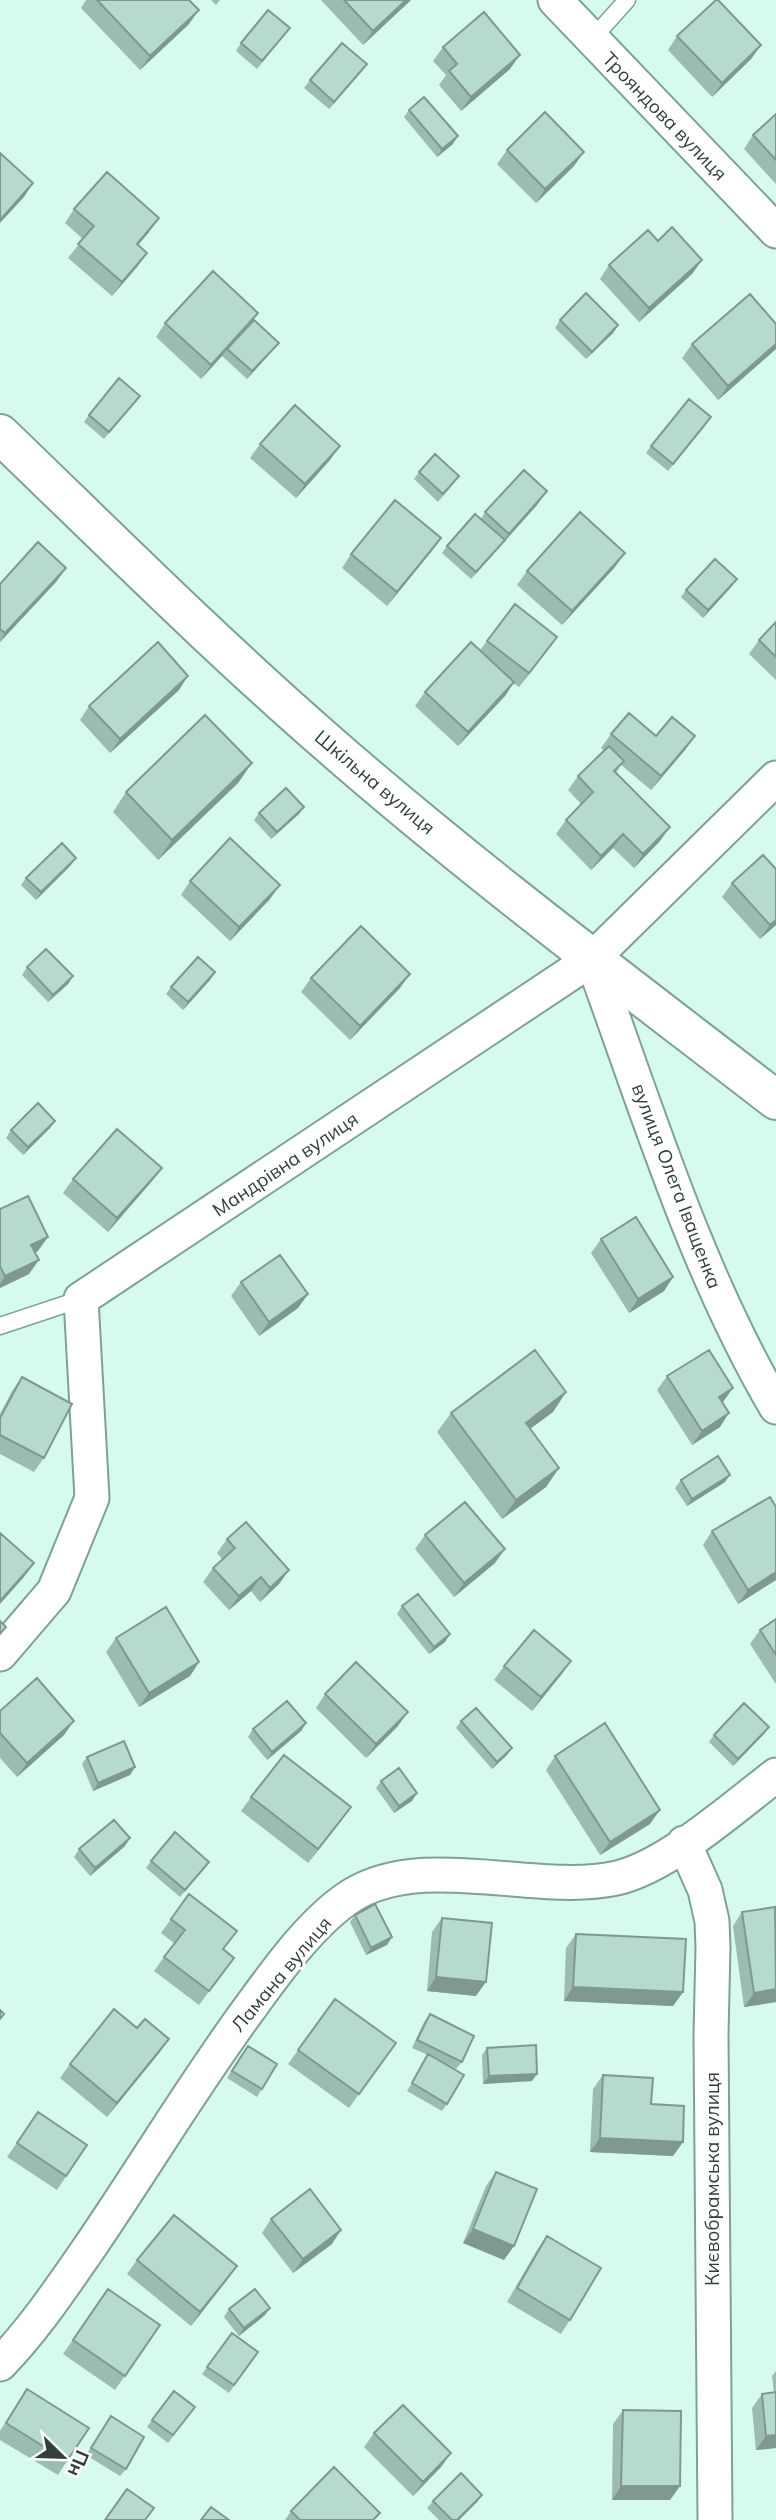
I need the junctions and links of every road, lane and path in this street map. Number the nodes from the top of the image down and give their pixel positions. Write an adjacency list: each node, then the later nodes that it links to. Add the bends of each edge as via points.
1 (555, 0): 3 (street, Трояндова вулиця)
2 (627, 0): 3 (lane)
3 (592, 39): 4 (street, Трояндова вулиця)
4 (776, 232)
5 (0, 434): 7 (main road, Шкільна вулиця, via 329,744)
6 (776, 778): 7 (street, Мандрівна вулиця)
7 (592, 959): 8 (main road, Шкільна вулиця); 9 (street, Мандрівна вулиця); 11 (street, вулиця Олега Іващенка, via 689,1223 735,1330)
8 (776, 1100)
9 (80, 1299): 10 (lane); 12 (street, via 92,1498 54,1591)
10 (0, 1326)
11 (776, 1407)
12 (0, 1654)
13 (776, 1775): 14 (street, Ламана вулиця)
14 (684, 1843): 15 (street, Ламана вулиця, via 634,1873 615,1878 549,1881 422,1876 377,1884 351,1896 317,1926 263,1989 57,2294); 16 (street, Києвобрамська вулиця, via 705,1890 712,1921)
15 (0, 2364)
16 (715, 2520)

